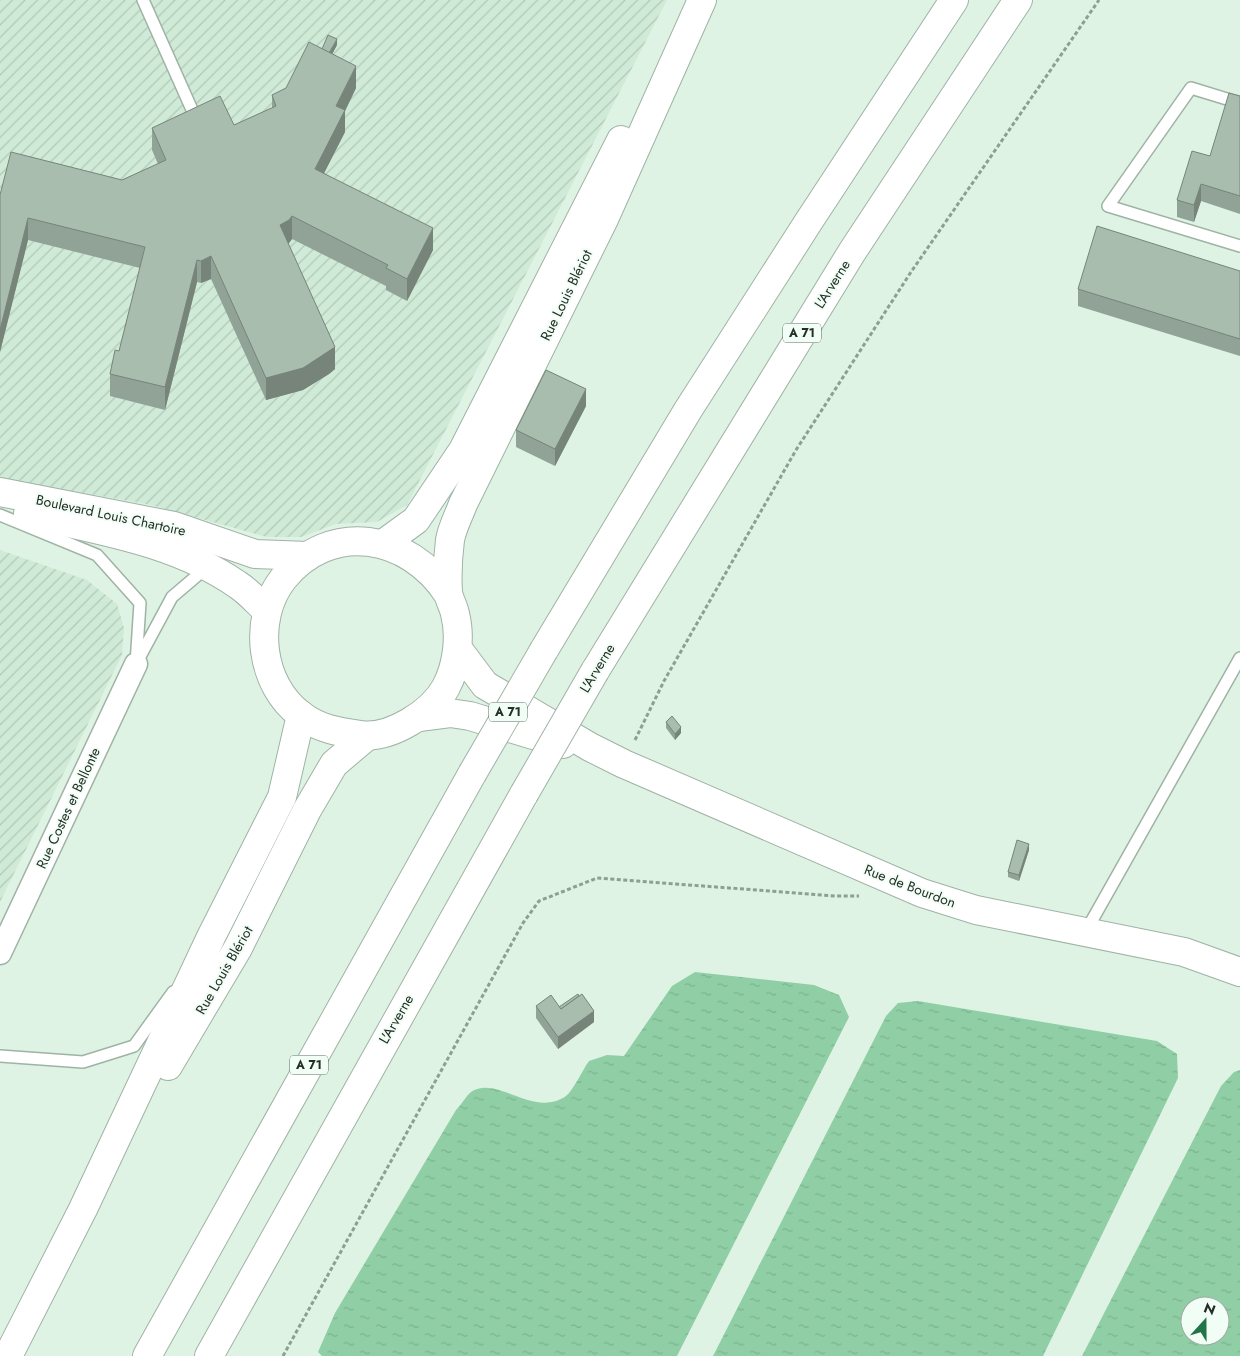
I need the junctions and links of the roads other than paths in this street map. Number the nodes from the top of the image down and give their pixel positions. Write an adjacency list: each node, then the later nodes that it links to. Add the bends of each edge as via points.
1 (143, 0): 7 (lane)
2 (696, 0): 12 (main road, Rue Louis Blériot, via 583,211 464,450 416,520)
3 (702, 0): 15 (main road, Rue Louis Blériot, via 604,219 463,504 450,539)
4 (954, 0): 31 (main road, A 71, bridge, via 688,410 544,650)
5 (1018, 0): 32 (main road, L'Arverne / A 71, bridge, via 852,252 595,671)
6 (1240, 104): 8 (lane, via 1191,88 1108,206)
7 (193, 112)
8 (1240, 246)
9 (0, 492): 13 (main road, Boulevard Louis Chartoire, via 174,526 255,554)
10 (0, 508): 14 (main road, Boulevard Louis Chartoire, via 155,544)
11 (0, 515): 19 (lane, via 97,555 140,603)
12 (383, 544): 13 (main road, via 364,541 330,546); 15 (main road, via 408,553 438,578)
13 (308, 556): 16 (main road, via 283,580)
14 (208, 566): 16 (main road, Boulevard Louis Chartoire, via 240,586); 19 (lane, via 172,597)
15 (448, 594): 17 (main road, via 456,614)
16 (267, 611): 20 (main road, via 263,636 268,670 283,697)
17 (458, 648): 21 (main road, via 445,688); 23 (main road, Rue de Bourdon, via 486,684)
18 (1240, 658): 24 (lane)
19 (136, 664): 26 (street, Rue Costes et Bellonte)
20 (301, 715): 22 (main road, via 330,731); 25 (main road, Rue Louis Blériot, via 282,797)
21 (419, 716): 22 (main road, via 400,728); 23 (main road, Rue de Bourdon, via 450,713 470,716)
22 (367, 736): 29 (main road, Rue Louis Blériot, via 334,764 307,810 238,948)
23 (624, 764): 24 (main road, Rue de Bourdon, via 922,893 976,910)
24 (1086, 931): 27 (main road, Rue de Bourdon, via 1184,952)
25 (212, 937): 28 (lane, via 134,1046 82,1062); 29 (main road, Rue Louis Blériot)
26 (0, 953)
27 (1240, 972)
28 (0, 1056)
29 (83, 1209): 30 (main road, Rue Louis Blériot)
30 (8, 1356)
31 (147, 1356)
32 (209, 1356)

